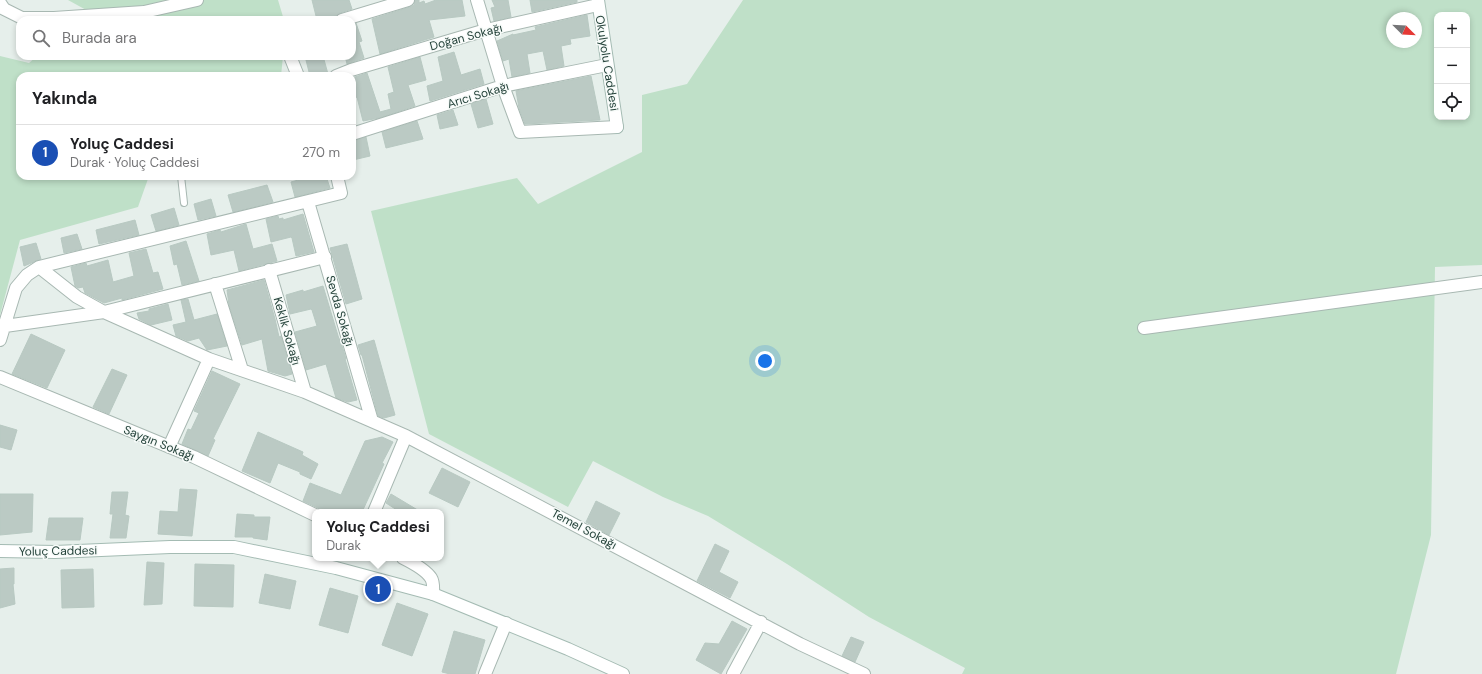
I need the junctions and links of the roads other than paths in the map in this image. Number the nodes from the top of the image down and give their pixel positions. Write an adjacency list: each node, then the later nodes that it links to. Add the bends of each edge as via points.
1 (196, 0): 7 (street, via 144,12)
2 (408, 0): 8 (street)
3 (477, 0): 9 (street)
4 (598, 2): 9 (street, Doğan Sokağı); 11 (street, Okulyolu Caddesi)
5 (0, 3): 6 (street, via 4,9)
6 (18, 16)
7 (84, 16)
8 (355, 16)
9 (486, 30): 13 (street, Doğan Sokağı); 14 (street)
10 (292, 60): 12 (street)
11 (607, 64): 14 (street, Arıcı Sokağı); 14 (street, Okulyolu Caddesi, via 617,127 520,132)
12 (296, 72)
13 (347, 72)
14 (503, 86): 15 (street, Arıcı Sokağı)
15 (356, 133)
16 (182, 180): 19 (lane)
17 (338, 180): 18 (street, via 341,193)
18 (308, 202): 20 (street, Sevda Sokağı); 21 (street)
19 (184, 203)
20 (325, 257): 22 (street); 33 (street, Sevda Sokağı)
21 (38, 267): 25 (street, Temel Sokağı, via 77,297); 26 (street, via 16,288)
22 (269, 270): 24 (street); 32 (street, Keklik Sokağı)
23 (1482, 282): 27 (street)
24 (215, 284): 25 (street); 30 (street)
25 (104, 312): 26 (street); 29 (street, Temel Sokağı)
26 (5, 326): 28 (street)
27 (1144, 328)
28 (0, 340)
29 (209, 359): 30 (street, Temel Sokağı); 35 (street)
30 (242, 370): 32 (street, Temel Sokağı)
31 (0, 377): 35 (street, Saygın Sokağı)
32 (305, 392): 33 (street, Temel Sokağı)
33 (372, 420): 34 (street, Temel Sokağı)
34 (406, 436): 36 (street); 41 (street, Temel Sokağı)
35 (169, 447): 37 (street, Saygın Sokağı)
36 (375, 509)
37 (312, 514)
38 (0, 551): 40 (street, Yoluç Caddesi, via 234,547 336,568)
39 (408, 561): 40 (street, via 431,578)
40 (433, 594): 42 (street, Yoluç Caddesi)
41 (761, 622): 45 (street); 46 (street, Temel Sokağı, via 800,644)
42 (506, 624): 43 (street); 44 (street, Yoluç Caddesi)
43 (486, 674)
44 (623, 674)
45 (733, 674)
46 (864, 674)

